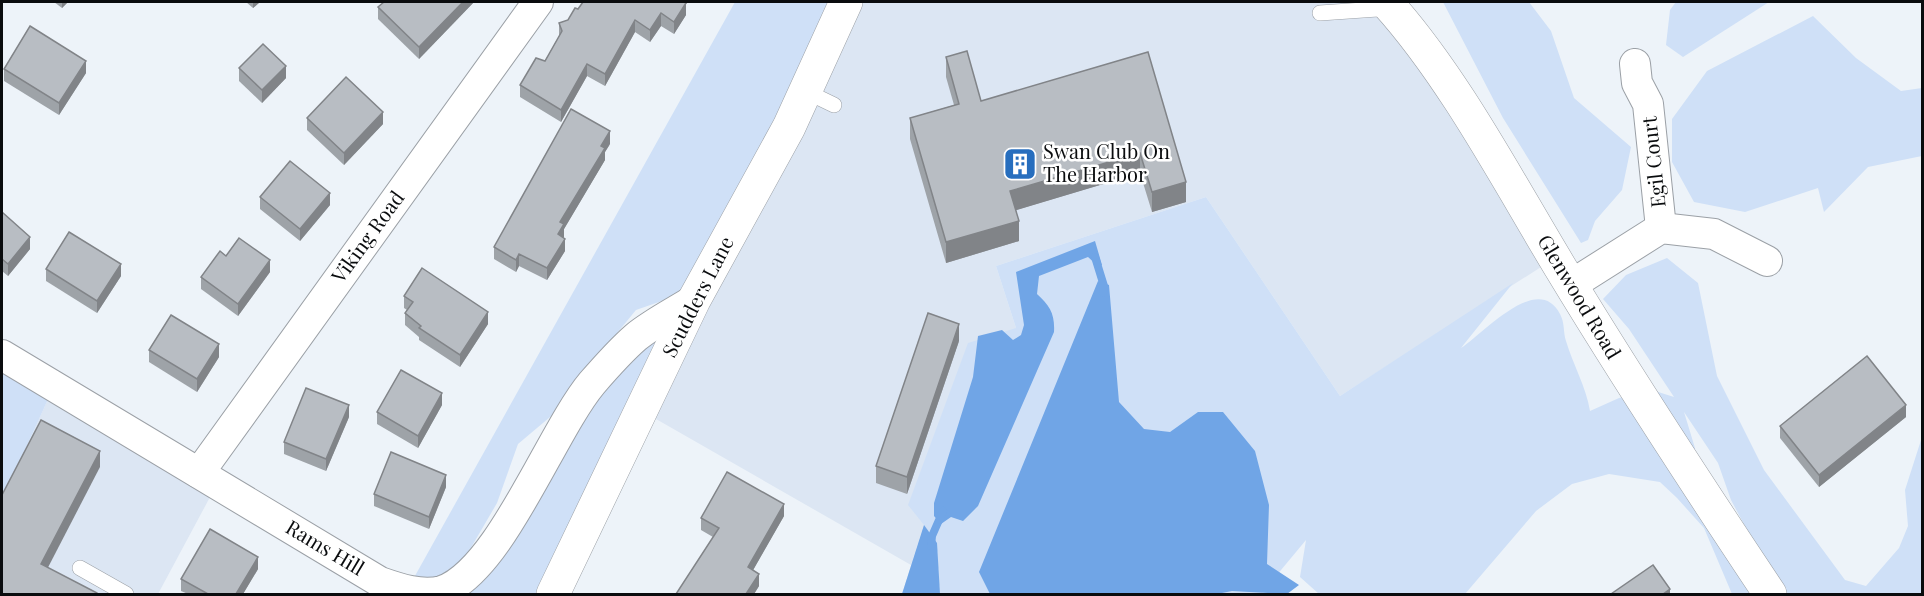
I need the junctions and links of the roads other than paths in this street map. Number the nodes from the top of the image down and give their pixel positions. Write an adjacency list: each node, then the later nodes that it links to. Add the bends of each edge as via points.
1 (538, 2): 11 (street, Viking Road)
2 (846, 2): 9 (main road, Scudders Lane, via 820,98 789,127)
3 (1389, 5): 4 (lane); 8 (main road, Glenwood Road, via 1477,130)
4 (1320, 14)
5 (1635, 64): 6 (street, Egil Court, via 1638,83 1648,104)
6 (1661, 228): 7 (street, Egil Court, via 1714,234); 8 (street, Egil Court)
7 (1767, 261)
8 (1571, 285): 15 (main road, Glenwood Road, via 1653,419)
9 (694, 300): 11 (street, Rams Hill, via 637,337 591,385 483,560 441,592 406,592 380,582); 14 (main road, Scudders Lane)
10 (2, 355): 11 (street, Rams Hill)
11 (199, 473)
12 (80, 568): 13 (lane)
13 (126, 594)
14 (553, 594)
15 (1770, 594)

